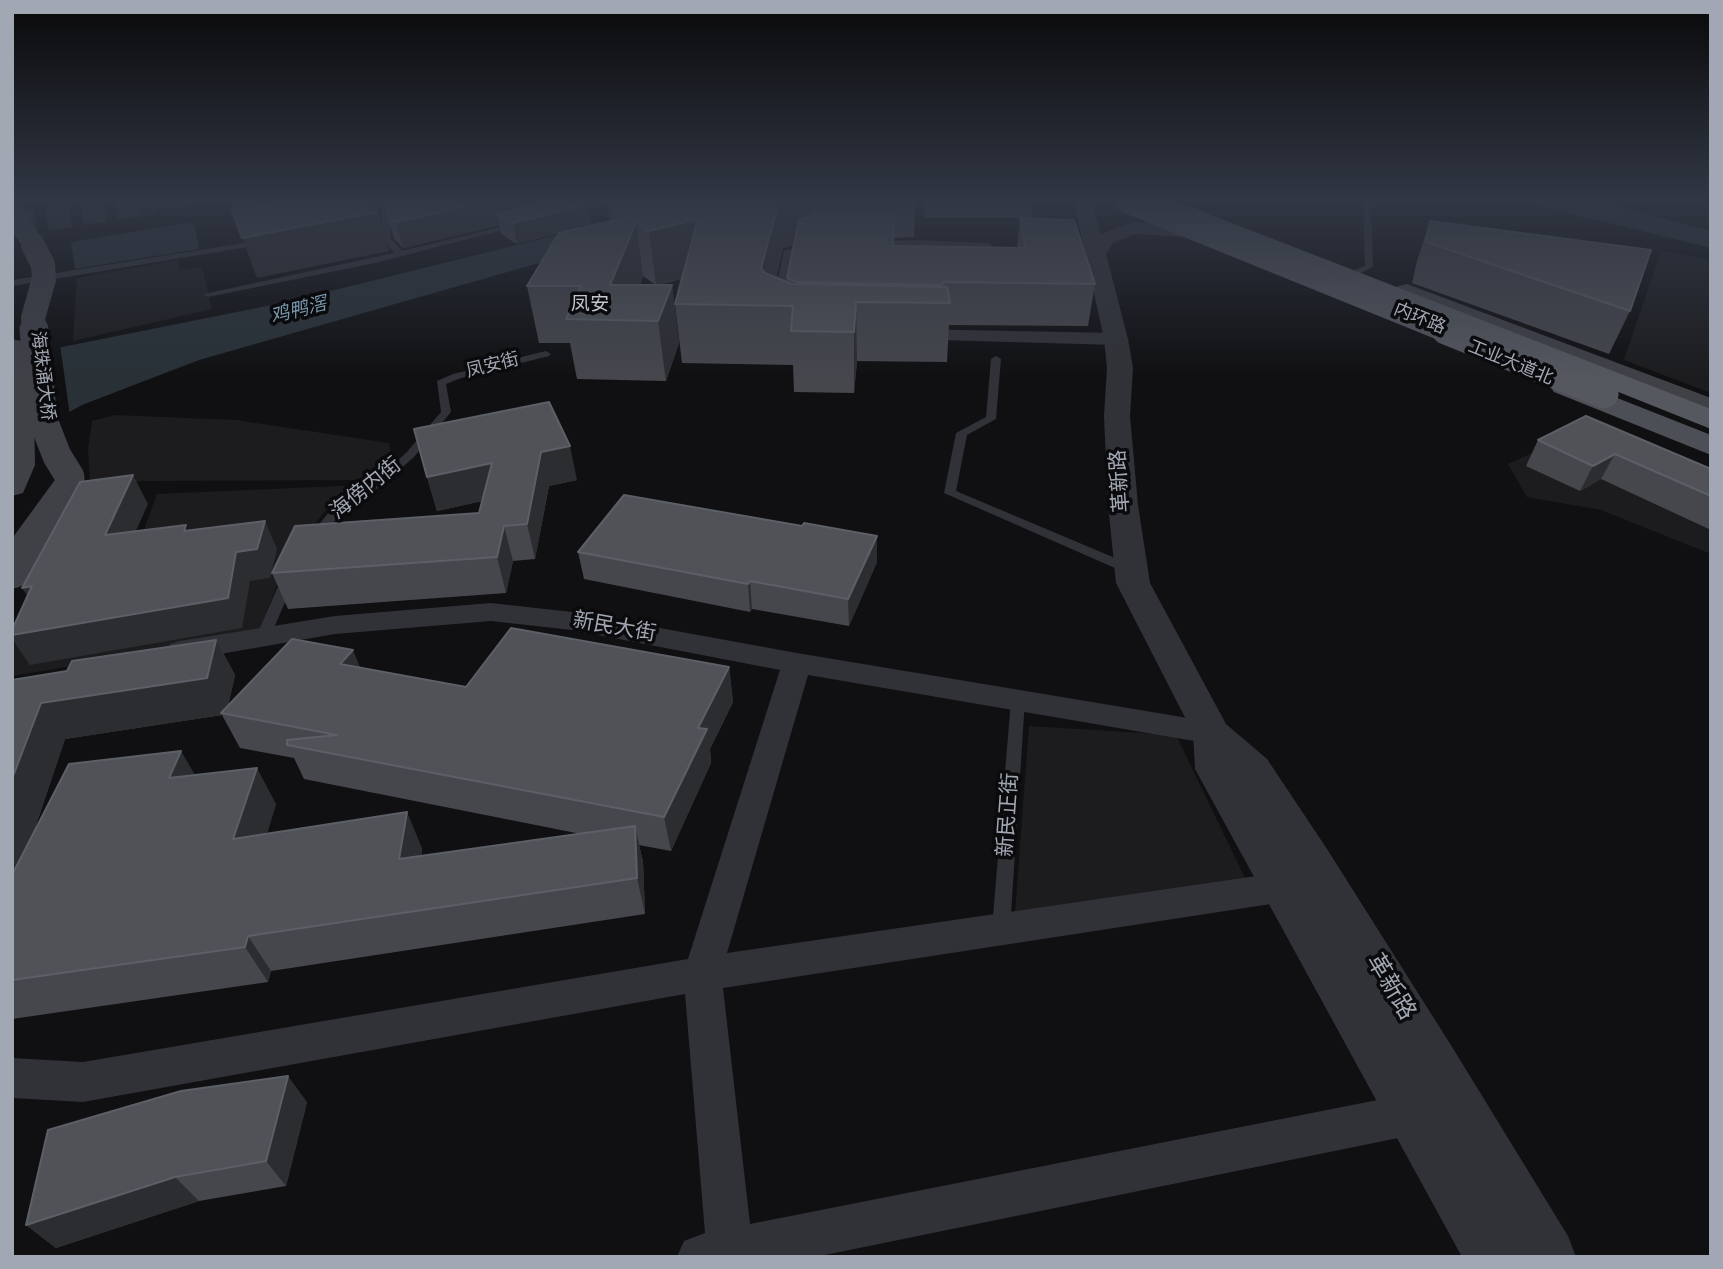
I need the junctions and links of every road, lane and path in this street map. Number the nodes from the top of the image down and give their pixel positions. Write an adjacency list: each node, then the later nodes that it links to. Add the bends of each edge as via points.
1 (22, 261): 17 (main road, 海珠涌大桥)
2 (38, 261): 32 (main road, 海珠涌大桥, bridge, via 43,265 44,279 33,318 43,420 70,477 69,495)
3 (145, 261): 14 (lane)
4 (362, 261): 15 (lane)
5 (789, 261): 18 (street, via 776,324)
6 (1092, 261): 20 (street, 革新路)
7 (1276, 261): 28 (highway, 内环路, bridge)
8 (1290, 261): 13 (main road, 工业大道北)
9 (1301, 261): 13 (main road, 工业大道北)
10 (1304, 261): 13 (main road)
11 (1311, 261): 26 (highway, 内环路)
12 (1369, 261): 13 (lane, via 1369,267)
13 (1343, 279): 16 (main road, 工业大道北); 16 (main road)
14 (12, 283)
15 (208, 294)
16 (1427, 313): 25 (main road); 26 (main road, 工业大道北); 27 (street); 29 (main road, 工业大道北)
17 (12, 325)
18 (795, 332)
19 (892, 334): 20 (street)
20 (1116, 339): 31 (street, 革新路, via 1120,368 1117,416)
21 (12, 347): 30 (main road, 海珠涌大桥, via 19,416 19,465)
22 (546, 354): 24 (lane, 凤安街)
23 (996, 359): 31 (lane, via 991,419 962,433 950,493)
24 (441, 383): 33 (lane, 海傍内街, via 446,412 410,455 338,509 300,555)
25 (1711, 408)
26 (1711, 419)
27 (1711, 428)
28 (1711, 437)
29 (1711, 446)
30 (12, 486)
31 (1130, 569): 37 (street, 革新路, via 1133,583)
32 (12, 570)
33 (263, 637): 34 (street, 新民大街); 35 (street, 新民大街, via 335,625 491,612 572,621)
34 (155, 655)
35 (797, 663): 36 (street, 新民大街); 40 (street)
36 (1018, 700): 37 (street, 新民大街); 39 (lane, 新民正街)
37 (1212, 733): 38 (street, 革新路, via 1215,769); 45 (street, 革新路, via 1253,770 1437,1067)
38 (1284, 887): 39 (street); 42 (street, 革新路)
39 (1002, 929): 40 (street)
40 (702, 974): 41 (street, via 83,1082); 43 (street)
41 (12, 1078)
42 (1413, 1114): 43 (street); 44 (street, 革新路)
43 (715, 1254)
44 (1494, 1257)
45 (1547, 1257)

